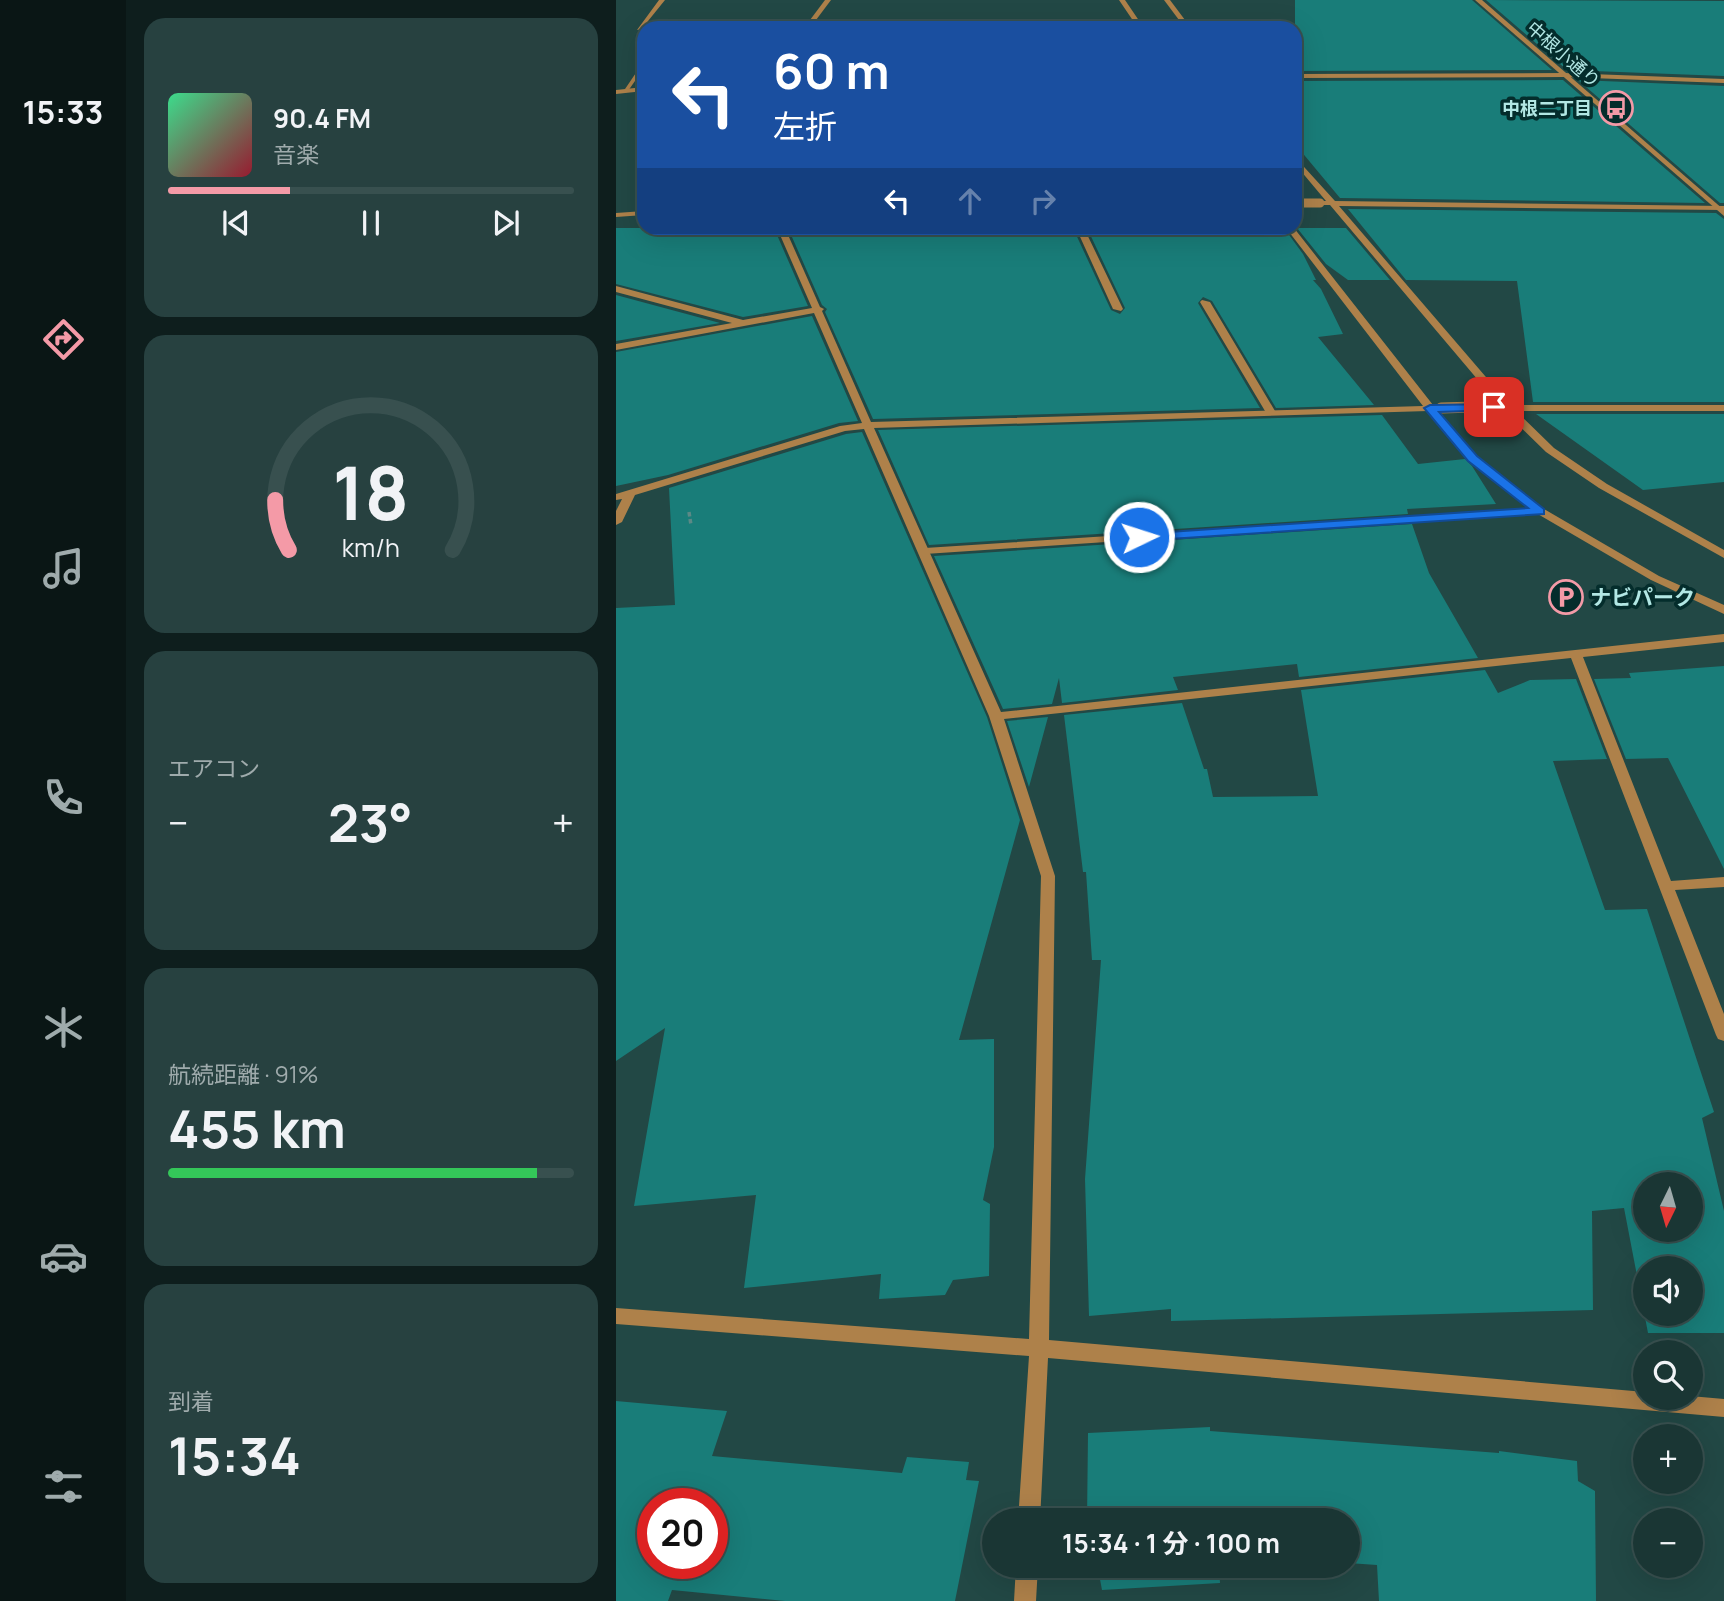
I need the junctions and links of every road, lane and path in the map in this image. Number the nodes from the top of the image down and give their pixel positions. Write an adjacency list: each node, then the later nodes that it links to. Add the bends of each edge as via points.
1 (662, 0): 6 (street)
2 (828, 0): 7 (street)
3 (1122, 0): 8 (street)
4 (1167, 0): 9 (street)
5 (1478, 0): 11 (street, 中根小通り)
6 (645, 21)
7 (812, 21)
8 (1136, 21)
9 (1183, 21)
10 (637, 73): 15 (street)
11 (1564, 75): 12 (street); 13 (street); 20 (street, 中根小通り)
12 (1302, 76)
13 (1724, 81)
14 (637, 90): 15 (street)
15 (625, 91): 16 (street)
16 (616, 92)
17 (1302, 167): 19 (street)
18 (1302, 203): 19 (street, bridge)
19 (1332, 203): 20 (street); 33 (street)
20 (1722, 210)
21 (637, 214): 22 (street)
22 (616, 215)
23 (784, 235): 28 (street)
24 (1083, 235): 29 (street)
25 (1296, 235): 32 (street)
26 (616, 289): 30 (street)
27 (1205, 303): 35 (street)
28 (818, 309): 30 (street); 36 (street)
29 (1118, 309)
30 (743, 323): 31 (street)
31 (616, 347)
32 (1436, 408): 33 (street, bridge); 35 (street); 39 (street, via 1473,458)
33 (1507, 408): 34 (street); 42 (street, via 1550,450 1603,486)
34 (1724, 408)
35 (1270, 411): 36 (street)
36 (868, 425): 37 (street, via 844,428); 41 (street)
37 (631, 493): 38 (street); 40 (street)
38 (616, 497)
39 (1540, 511): 41 (street); 43 (street, via 1655,578)
40 (616, 522)
41 (925, 551): 46 (street)
42 (1724, 555)
43 (1724, 610)
44 (1724, 638): 45 (street)
45 (1576, 654): 46 (street); 48 (street)
46 (996, 716): 51 (street, via 1048,876)
47 (1724, 882): 48 (street)
48 (1665, 886): 49 (street)
49 (1724, 1035)
50 (616, 1316): 51 (street)
51 (1039, 1349): 52 (street); 53 (street)
52 (1724, 1408)
53 (1030, 1508)
54 (1026, 1578): 55 (street)
55 (1025, 1601)

